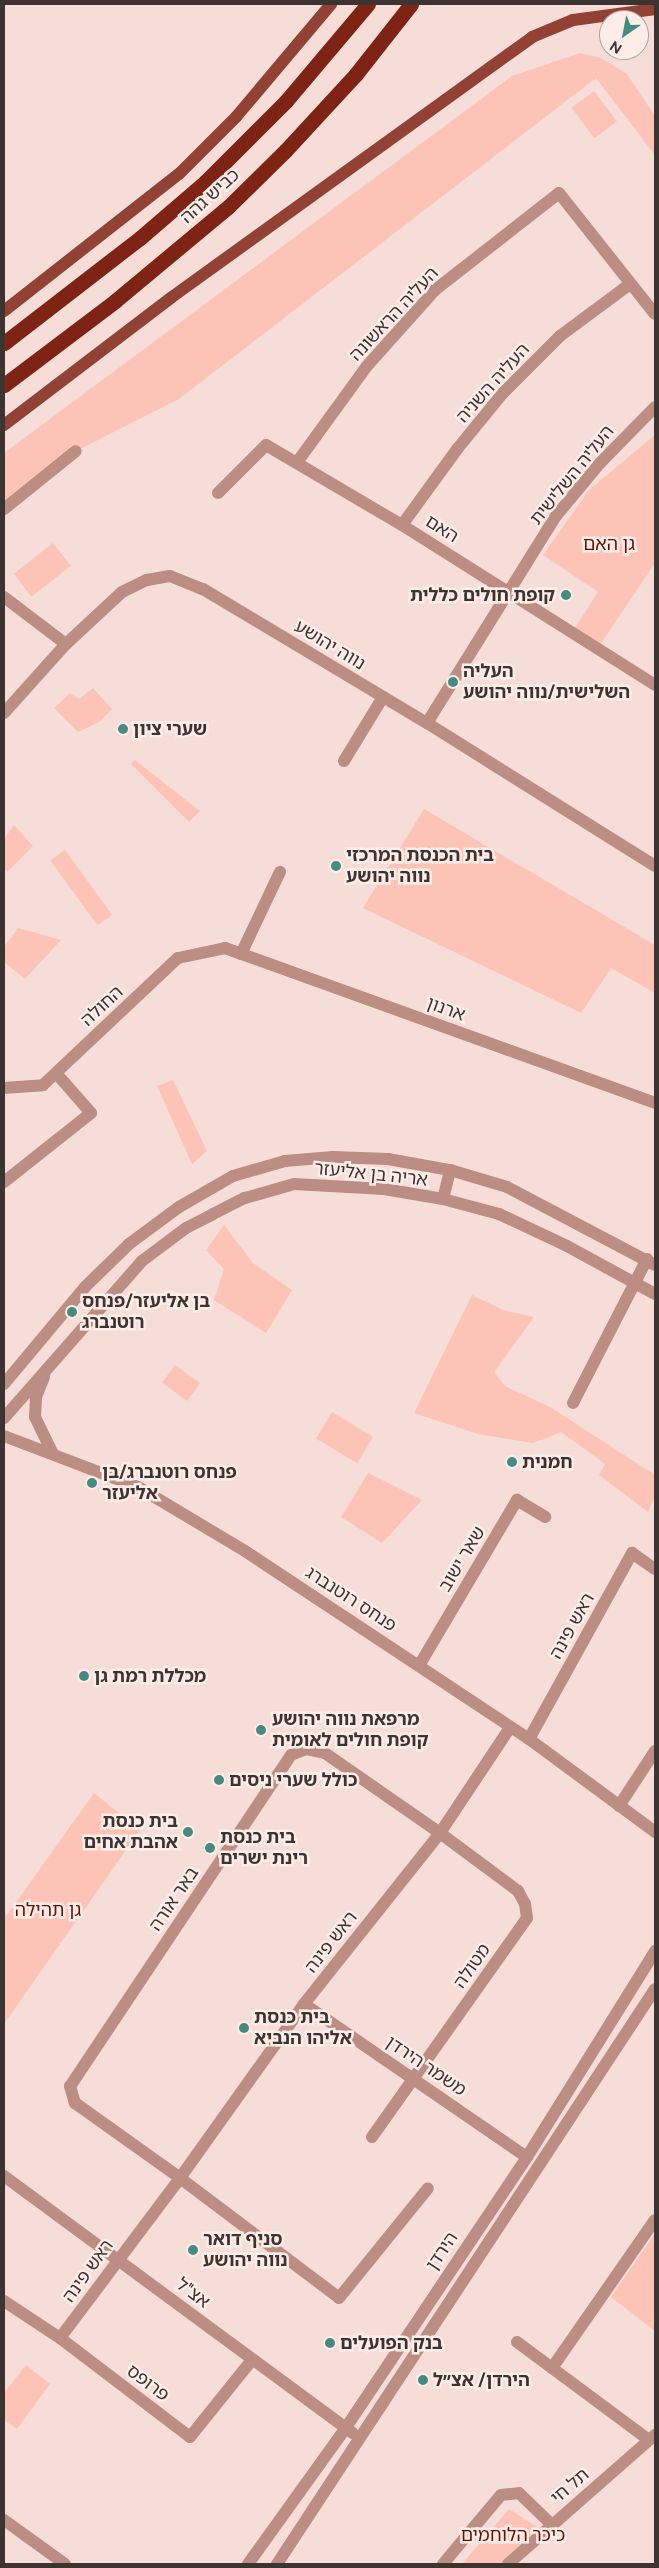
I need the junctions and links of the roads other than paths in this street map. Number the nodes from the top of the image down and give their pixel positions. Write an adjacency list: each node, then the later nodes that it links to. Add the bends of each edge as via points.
1 (331, 4): 6 (main road, via 236,117 179,174)
2 (368, 4): 8 (highway, כביש גהה, via 286,101 205,182 140,238)
3 (411, 4): 9 (highway, כביש גהה, via 356,74 228,207 137,284)
4 (652, 11): 11 (main road, via 573,20 532,37 172,297)
5 (630, 284): 7 (street); 13 (street, העליה הראשונה, via 559,193 435,290 367,366); 16 (street, העליה השניה, via 560,336 503,393)
6 (4, 311)
7 (655, 314)
8 (4, 344)
9 (4, 385)
10 (655, 408): 17 (street, העליה השלישית, via 600,463 556,516)
11 (4, 425)
12 (76, 451): 15 (street)
13 (298, 461): 14 (street, האם, via 266,444); 16 (street, האם)
14 (218, 493)
15 (4, 509)
16 (402, 525): 17 (street, האם)
17 (510, 592): 20 (street, האם); 23 (street, העליה השלישית)
18 (4, 597): 19 (street)
19 (66, 644): 21 (street, נווה יהושע, via 122,592 148,580 170,576 203,589); 22 (street, נווה יהושע)
20 (655, 685)
21 (383, 697): 23 (street, נווה יהושע); 24 (street)
22 (4, 713)
23 (427, 724): 25 (street, נווה יהושע)
24 (344, 760)
25 (655, 866)
26 (280, 872): 28 (street)
27 (225, 948): 28 (street, ארנון); 29 (street, החולה, via 178,958)
28 (241, 954): 31 (street, ארנון)
29 (56, 1073): 30 (street, החולה, via 43,1085); 33 (street, via 91,1113)
30 (4, 1088)
31 (655, 1103)
32 (450, 1170): 34 (street); 35 (street, אריה בן אליעזר, via 507,1187); 39 (street, אריה בן אליעזר, via 388,1159 333,1157 285,1161 233,1176 179,1207 129,1244 85,1287)
33 (4, 1182)
34 (443, 1199): 36 (street, אריה בן אליעזר, via 499,1214); 38 (street, אריה בן אליעזר, via 384,1189 294,1184 245,1198 186,1228 142,1261)
35 (651, 1262): 36 (street)
36 (635, 1281): 37 (street, אריה בן אליעזר); 40 (street)
37 (655, 1294)
38 (48, 1367): 41 (street, אריה בן אליעזר); 43 (street, via 36,1397 35,1417)
39 (4, 1384)
40 (573, 1404)
41 (4, 1418)
42 (4, 1436): 43 (street, פנחס רוטנברג)
43 (53, 1454): 46 (street, פנחס רוטנברג, via 138,1487 245,1551)
44 (545, 1517): 46 (street, שאר ישוב, via 517,1500)
45 (655, 1569): 48 (street, ראש פינה, via 632,1553)
46 (420, 1664): 47 (street, פנחס רוטנברג)
47 (509, 1729): 48 (street, פנחס רוטנברג); 52 (street, ראש פינה)
48 (529, 1739): 50 (street, פנחס רוטנברג)
49 (655, 1751): 50 (street)
50 (619, 1806): 51 (street, פנחס רוטנברג)
51 (655, 1832)
52 (440, 1833): 55 (street, ראש פינה); 56 (street, מטולה, via 518,1891 525,1904 527,1918); 60 (street, באר אורה, via 325,1753 306,1749 291,1756 70,2086 75,2103)
53 (655, 1951): 58 (street, הירדן)
54 (655, 1989): 70 (street, הירדן)
55 (304, 2004): 56 (street, משמר הירדן); 60 (street, ראש פינה)
56 (414, 2079): 57 (street, מטולה); 58 (street, משמר הירדן)
57 (372, 2136)
58 (527, 2157): 69 (street, הירדן)
59 (4, 2176): 63 (street, אצ"ל)
60 (180, 2178): 61 (street, via 339,2298); 63 (street, ראש פינה)
61 (428, 2188)
62 (655, 2220): 68 (street)
63 (118, 2259): 65 (street, ראש פינה); 67 (street, אצ"ל)
64 (4, 2301): 65 (street, פרופס)
65 (60, 2338): 67 (street, פרופס, via 190,2437)
66 (517, 2342): 68 (street)
67 (252, 2360): 69 (street, אצ"ל)
68 (552, 2368): 71 (street)
69 (345, 2429): 70 (street, אצ"ל); 74 (street, הירדן)
70 (361, 2438): 76 (street, הירדן)
71 (652, 2438): 73 (street, תל חי)
72 (4, 2520): 75 (street)
73 (552, 2525): 77 (street, via 519,2493 502,2495); 78 (street, תל חי)
74 (251, 2563)
75 (65, 2564)
76 (277, 2564)
77 (443, 2564)
78 (508, 2564)

